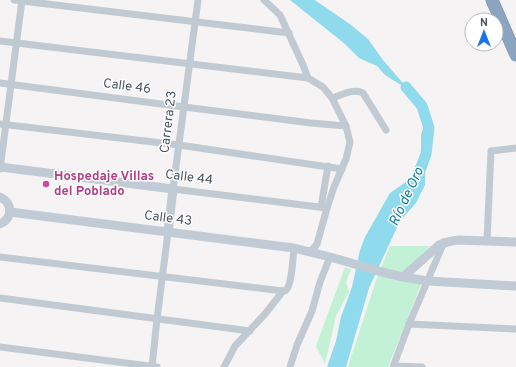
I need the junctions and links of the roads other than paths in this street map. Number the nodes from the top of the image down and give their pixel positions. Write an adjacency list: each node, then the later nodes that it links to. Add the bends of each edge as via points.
1 (19, 0): 6 (street); 10 (street)
2 (198, 0): 6 (street, Carrera 23)
3 (264, 0): 7 (street, via 280,15)
4 (492, 0): 11 (highway)
5 (499, 0): 8 (highway)
6 (195, 22): 7 (street); 12 (street, Carrera 23)
7 (289, 33): 13 (street)
8 (516, 39)
9 (0, 41): 10 (street)
10 (16, 43): 12 (street); 15 (street)
11 (516, 54)
12 (189, 64): 13 (street); 17 (street, Carrera 23)
13 (308, 78): 16 (street, via 323,87)
14 (0, 83): 15 (street, Calle 46)
15 (11, 84): 17 (street, Calle 46); 18 (street)
16 (332, 98): 19 (street); 20 (street, via 355,90 363,93)
17 (184, 107): 19 (street, Calle 46); 21 (street, Carrera 23)
18 (3, 124): 21 (street); 24 (street)
19 (346, 126): 25 (street, via 350,142)
20 (386, 130)
21 (179, 145): 23 (street); 26 (street, Carrera 23)
22 (516, 148): 32 (street, via 491,151)
23 (328, 166): 25 (street); 28 (street)
24 (0, 168): 26 (street, Calle 44)
25 (342, 169): 28 (street)
26 (173, 189): 28 (street, Calle 44); 31 (street, Carrera 23)
27 (0, 197): 29 (street, via 8,204)
28 (324, 208): 35 (street)
29 (10, 212): 30 (street, via 5,222); 31 (street, Calle 43)
30 (0, 224)
31 (168, 232): 36 (street, Calle 43); 40 (street, Carrera 23)
32 (487, 241): 33 (street); 34 (street)
33 (444, 242): 41 (street); 42 (street)
34 (516, 242)
35 (317, 244): 37 (street); 38 (street)
36 (294, 248): 37 (street, Calle 43); 44 (street, via 289,286)
37 (308, 252): 38 (street, Calle 43)
38 (326, 256): 41 (street, Calle 43); 54 (street, via 312,311)
39 (0, 257): 40 (street)
40 (162, 277): 44 (street); 46 (street, Carrera 23)
41 (403, 277): 42 (street, Calle 43)
42 (428, 280): 43 (street, Calle 43); 47 (street)
43 (516, 286)
44 (283, 291): 49 (street)
45 (0, 298): 46 (street)
46 (157, 319): 49 (street); 52 (street, Carrera 23)
47 (409, 324): 48 (street); 51 (street)
48 (516, 329)
49 (250, 331): 53 (street, via 235,346)
50 (0, 347): 52 (street)
51 (394, 366): 55 (street)
52 (154, 367)
53 (224, 367)
54 (290, 367)
55 (422, 367)

